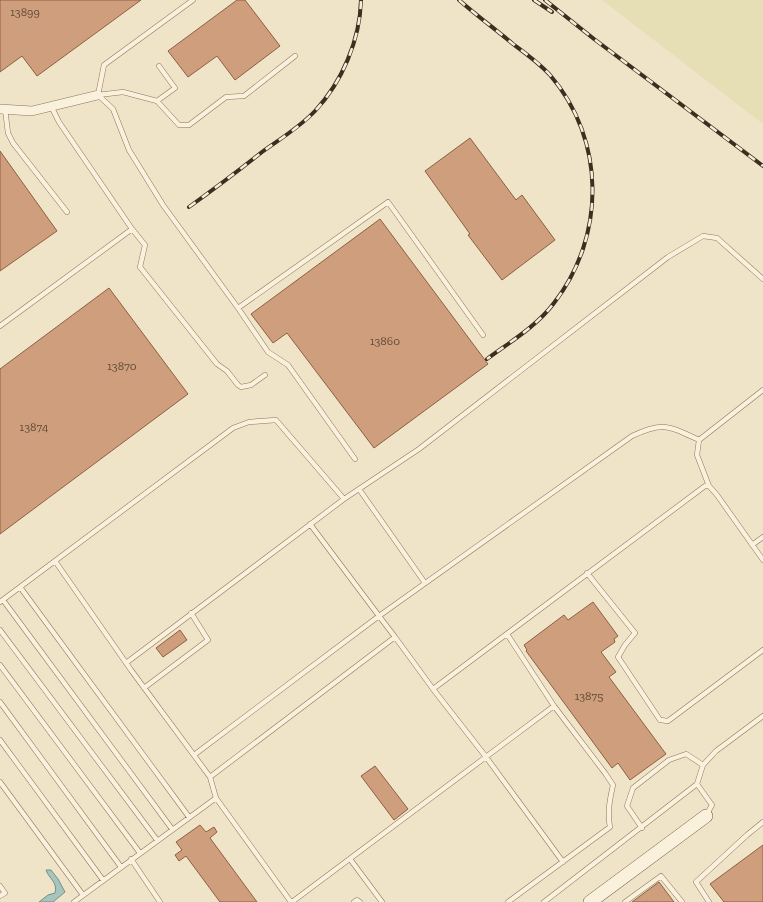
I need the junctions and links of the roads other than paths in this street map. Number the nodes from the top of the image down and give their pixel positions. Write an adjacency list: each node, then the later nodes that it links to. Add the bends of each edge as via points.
1 (193, 0): 4 (lane, via 104,65)
2 (295, 56): 5 (lane, via 244,96 226,97 189,125 179,125)
3 (159, 66): 5 (lane, via 175,88)
4 (98, 95): 5 (lane, via 123,92); 6 (street); 11 (lane, via 113,109 129,150 155,192)
5 (157, 101)
6 (51, 106): 7 (street, via 32,111); 9 (lane, via 59,122)
7 (3, 109): 8 (lane, via 13,144)
8 (67, 212)
9 (132, 229): 12 (lane); 14 (lane, via 145,245 140,267 217,364 241,387 251,385)
10 (763, 279): 19 (lane, via 717,238 703,236 668,257 419,449)
11 (238, 308): 13 (lane, via 388,202); 17 (lane, via 268,352 288,365)
12 (0, 326)
13 (483, 335)
14 (265, 375)
15 (763, 390): 16 (lane)
16 (699, 440): 18 (lane, via 697,455); 27 (lane, via 665,426 648,428 632,436)
17 (355, 459)
18 (709, 486): 23 (lane); 26 (lane, via 695,493)
19 (359, 489): 20 (lane); 27 (lane)
20 (344, 499): 21 (lane); 25 (lane, via 276,420 249,422 233,428)
21 (310, 524): 30 (lane); 31 (lane)
22 (763, 537): 23 (lane)
23 (752, 545): 24 (lane)
24 (763, 560)
25 (55, 561): 28 (lane); 36 (lane)
26 (587, 573): 33 (lane); 35 (lane, via 635,633 618,657 660,720 668,721)
27 (425, 583): 31 (lane)
28 (20, 587): 29 (lane); 52 (lane)
29 (2, 601): 55 (lane)
30 (191, 613): 36 (lane); 38 (lane, via 208,640)
31 (379, 616): 34 (lane); 44 (lane)
32 (0, 630): 56 (lane)
33 (507, 634): 39 (lane); 41 (lane)
34 (395, 637): 39 (lane); 47 (lane)
35 (763, 650)
36 (126, 663): 38 (lane)
37 (0, 665): 57 (lane)
38 (144, 688): 44 (lane)
39 (433, 689): 45 (lane)
40 (0, 702): 61 (lane)
41 (554, 706): 45 (lane); 60 (lane, via 613,785 609,803 610,826)
42 (763, 716): 46 (lane, via 716,751)
43 (0, 740): 62 (lane)
44 (194, 755): 47 (lane)
45 (486, 757): 59 (lane); 60 (lane)
46 (703, 765): 49 (lane); 54 (lane, via 686,754 669,760 633,788 627,806)
47 (210, 777): 50 (lane)
48 (0, 782): 64 (lane)
49 (697, 784): 51 (lane, via 712,805); 54 (lane)
50 (216, 798): 52 (lane); 68 (lane)
51 (706, 816): 74 (street)
52 (189, 817): 55 (lane)
53 (763, 822): 77 (lane, via 696,882)
54 (642, 828): 73 (lane)
55 (172, 829): 56 (lane)
56 (157, 840): 57 (lane)
57 (140, 853): 58 (lane)
58 (131, 859): 61 (lane); 67 (lane)
59 (350, 859): 68 (lane); 71 (lane)
60 (563, 862): 72 (lane)
61 (121, 867): 62 (lane)
62 (103, 880): 64 (lane)
63 (0, 886): 65 (lane, via 5,893)
64 (83, 895): 66 (lane)
65 (0, 896)
66 (74, 902)
67 (160, 902)
68 (291, 902)
69 (354, 902): 70 (lane)
70 (360, 902)
71 (382, 902)
72 (508, 902)
73 (544, 902)
74 (590, 902)
75 (625, 902): 76 (lane, via 661,876)
76 (682, 902)
77 (709, 902)

